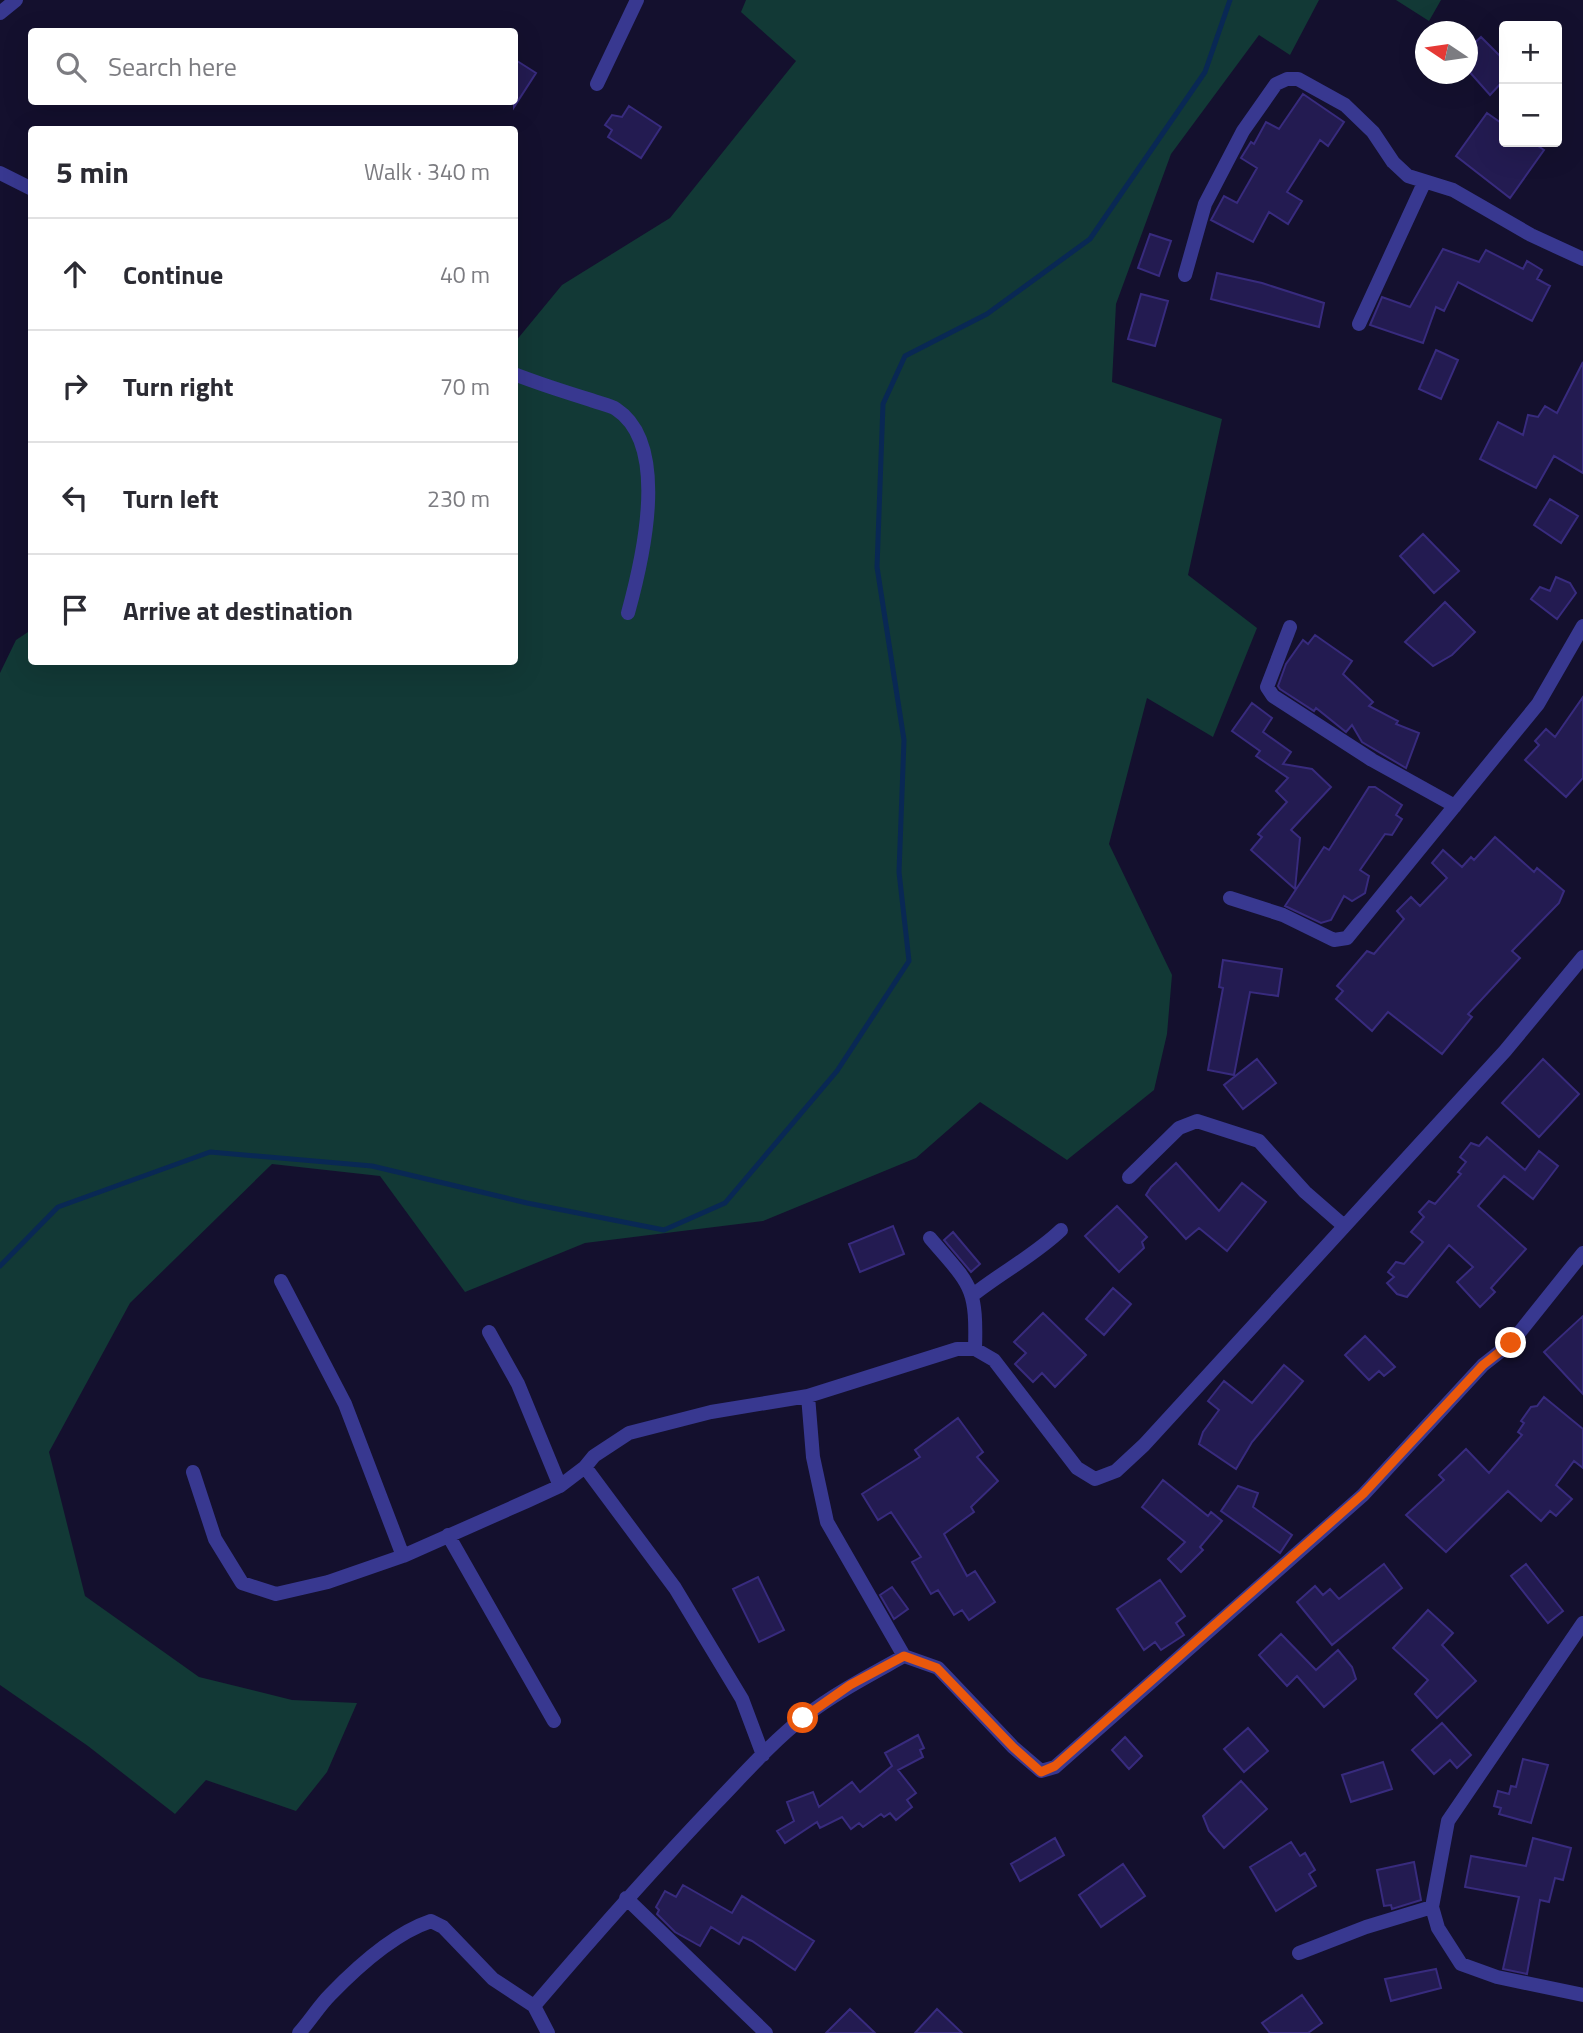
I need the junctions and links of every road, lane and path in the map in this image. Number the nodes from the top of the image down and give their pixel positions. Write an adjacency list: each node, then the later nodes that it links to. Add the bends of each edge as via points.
1 (16, 0): 3 (street)
2 (637, 0): 4 (street)
3 (0, 13)
4 (597, 84)
5 (0, 173): 7 (street)
6 (1424, 183): 8 (street, via 1453,191); 9 (street, via 1393,162 1373,132 1345,105 1298,79 1287,79 1276,84 1237,143 1205,204); 10 (street)
7 (28, 187)
8 (1583, 259)
9 (1185, 275)
10 (1359, 324)
11 (518, 375): 12 (street, via 616,409 634,429 647,464 649,510 643,558)
12 (628, 613)
13 (1583, 626): 15 (street, via 1538,704)
14 (1290, 627): 15 (street, via 1269,677 1267,687 1273,696 1372,760)
15 (1455, 806): 16 (street, via 1347,938 1334,940 1283,915)
16 (1230, 898)
17 (1583, 957): 19 (street, via 1505,1051)
18 (1129, 1177): 19 (street, via 1179,1128 1197,1121 1259,1141)
19 (1344, 1226): 26 (street, via 1144,1445 1116,1472 1095,1479 1077,1468 994,1360)
20 (1060, 1230): 24 (street, via 1040,1250)
21 (930, 1238): 24 (street, via 964,1277)
22 (1583, 1253): 34 (street, via 1511,1343 1483,1365 1363,1494 1055,1766 1041,1772 937,1668)
23 (281, 1280): 32 (street, via 345,1404)
24 (973, 1295): 26 (street)
25 (489, 1332): 30 (street, via 518,1384)
26 (975, 1349): 27 (street, via 957,1349)
27 (808, 1396): 28 (street, via 711,1412 629,1433); 34 (street, via 813,1457 827,1522)
28 (585, 1467): 30 (street); 36 (street, via 675,1588 743,1699)
29 (193, 1472): 32 (street, via 215,1539 242,1583 276,1594)
30 (560, 1486): 31 (street)
31 (448, 1535): 32 (street); 35 (street)
32 (403, 1556)
33 (1583, 1623): 38 (street, via 1448,1821)
34 (904, 1656): 36 (street, via 822,1705)
35 (554, 1721)
36 (763, 1755): 37 (street)
37 (626, 1898): 41 (street); 42 (street)
38 (1432, 1907): 39 (street); 40 (street, via 1438,1928 1461,1964 1497,1977)
39 (1299, 1953)
40 (1583, 1995)
41 (534, 2006): 43 (street, via 493,1979 443,1927 431,1921 373,1957 329,1995); 44 (street)
42 (761, 2031)
43 (299, 2033)
44 (548, 2033)

